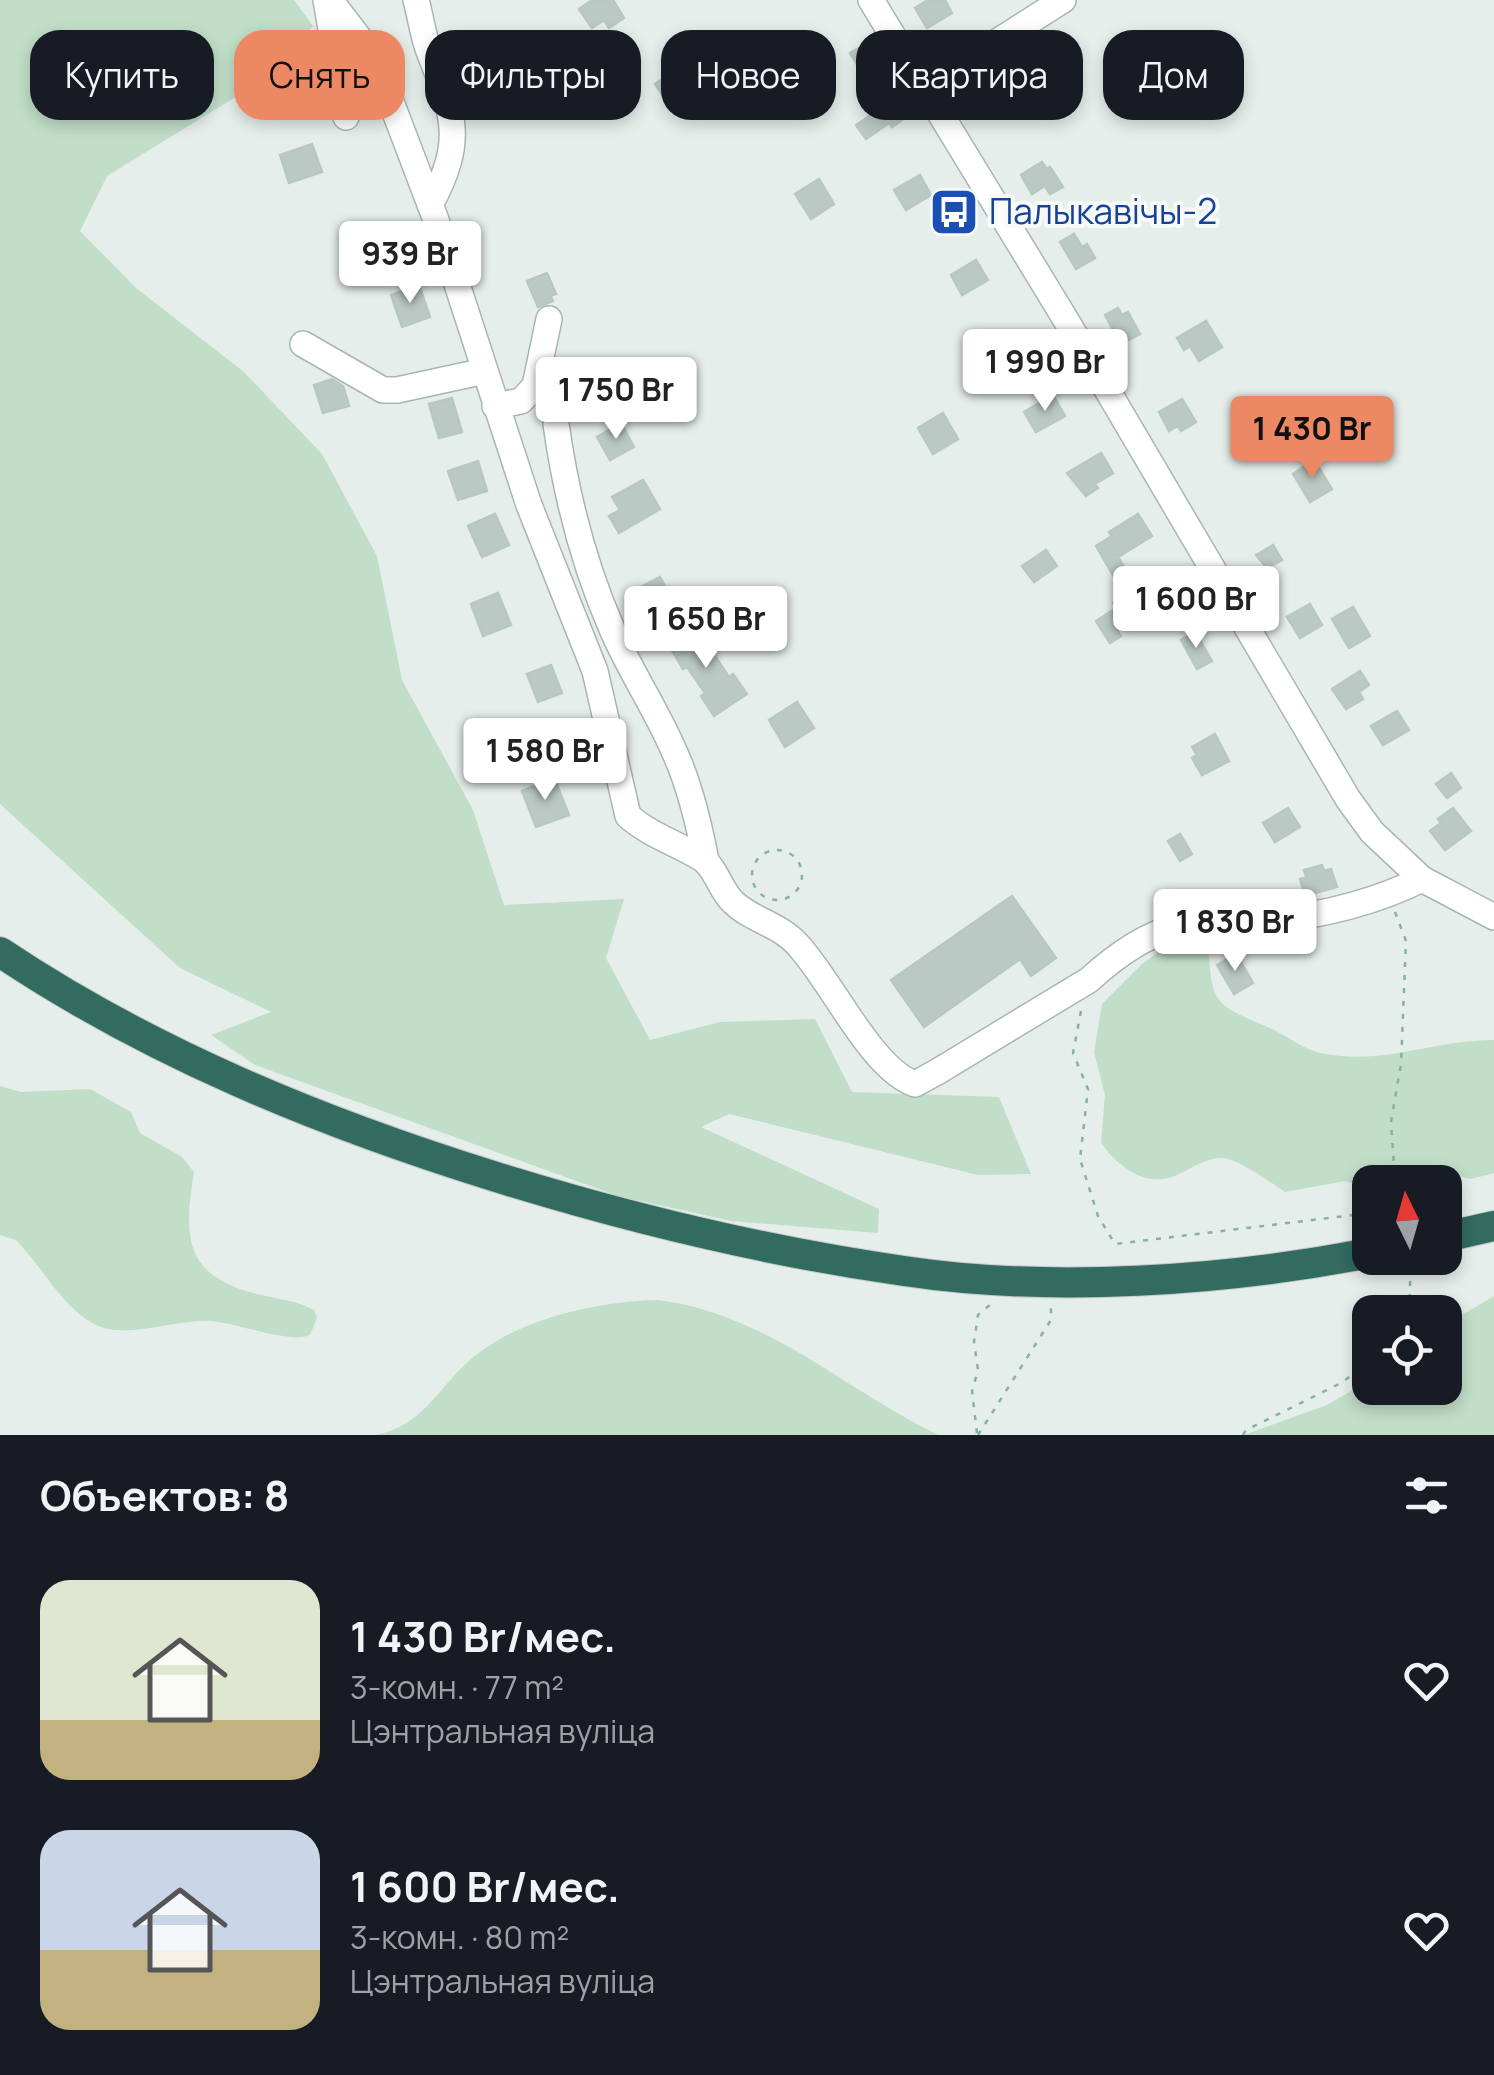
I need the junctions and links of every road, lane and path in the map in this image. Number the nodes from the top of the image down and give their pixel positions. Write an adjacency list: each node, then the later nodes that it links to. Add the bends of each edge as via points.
1 (328, 0): 5 (street); 9 (street, via 366,47)
2 (416, 0): 9 (street, via 452,127)
3 (872, 0): 6 (street)
4 (1063, 0): 7 (street)
5 (333, 30)
6 (889, 30)
7 (1016, 30)
8 (943, 120): 16 (street, via 1337,781 1372,832)
9 (430, 206): 12 (street)
10 (549, 319): 13 (street, via 535,386 521,401)
11 (304, 344): 12 (street, via 383,390)
12 (484, 370): 13 (street)
13 (495, 406): 15 (street, via 595,670 628,816)
14 (556, 424): 15 (street, via 564,486 589,572 676,753)
15 (706, 861): 21 (street, via 733,902 796,942 885,1066 916,1084)
16 (1422, 879): 18 (street); 19 (street)
17 (795, 892): 17 (path, via 802,870 794,857 780,850 759,858 752,879 760,893 774,900)
18 (1389, 896): 21 (street, via 1306,916 1172,928); 22 (path, via 1406,941 1402,1064 1391,1122)
19 (1494, 917)
20 (0, 952): 27 (highway, via 139,1036 296,1108 440,1160 704,1236 907,1272)
21 (1088, 980): 23 (path, via 1073,1054 1088,1089 1080,1158 1098,1216 1115,1244)
22 (1394, 1165)
23 (1352, 1214)
24 (1494, 1226): 25 (highway)
25 (1462, 1233)
26 (1352, 1257): 27 (highway, via 1225,1274)
27 (1051, 1281): 30 (path, via 1052,1320)
28 (992, 1303): 30 (path, via 978,1315 974,1342)
29 (1352, 1376): 31 (path)
30 (978, 1435)
31 (1243, 1435)

